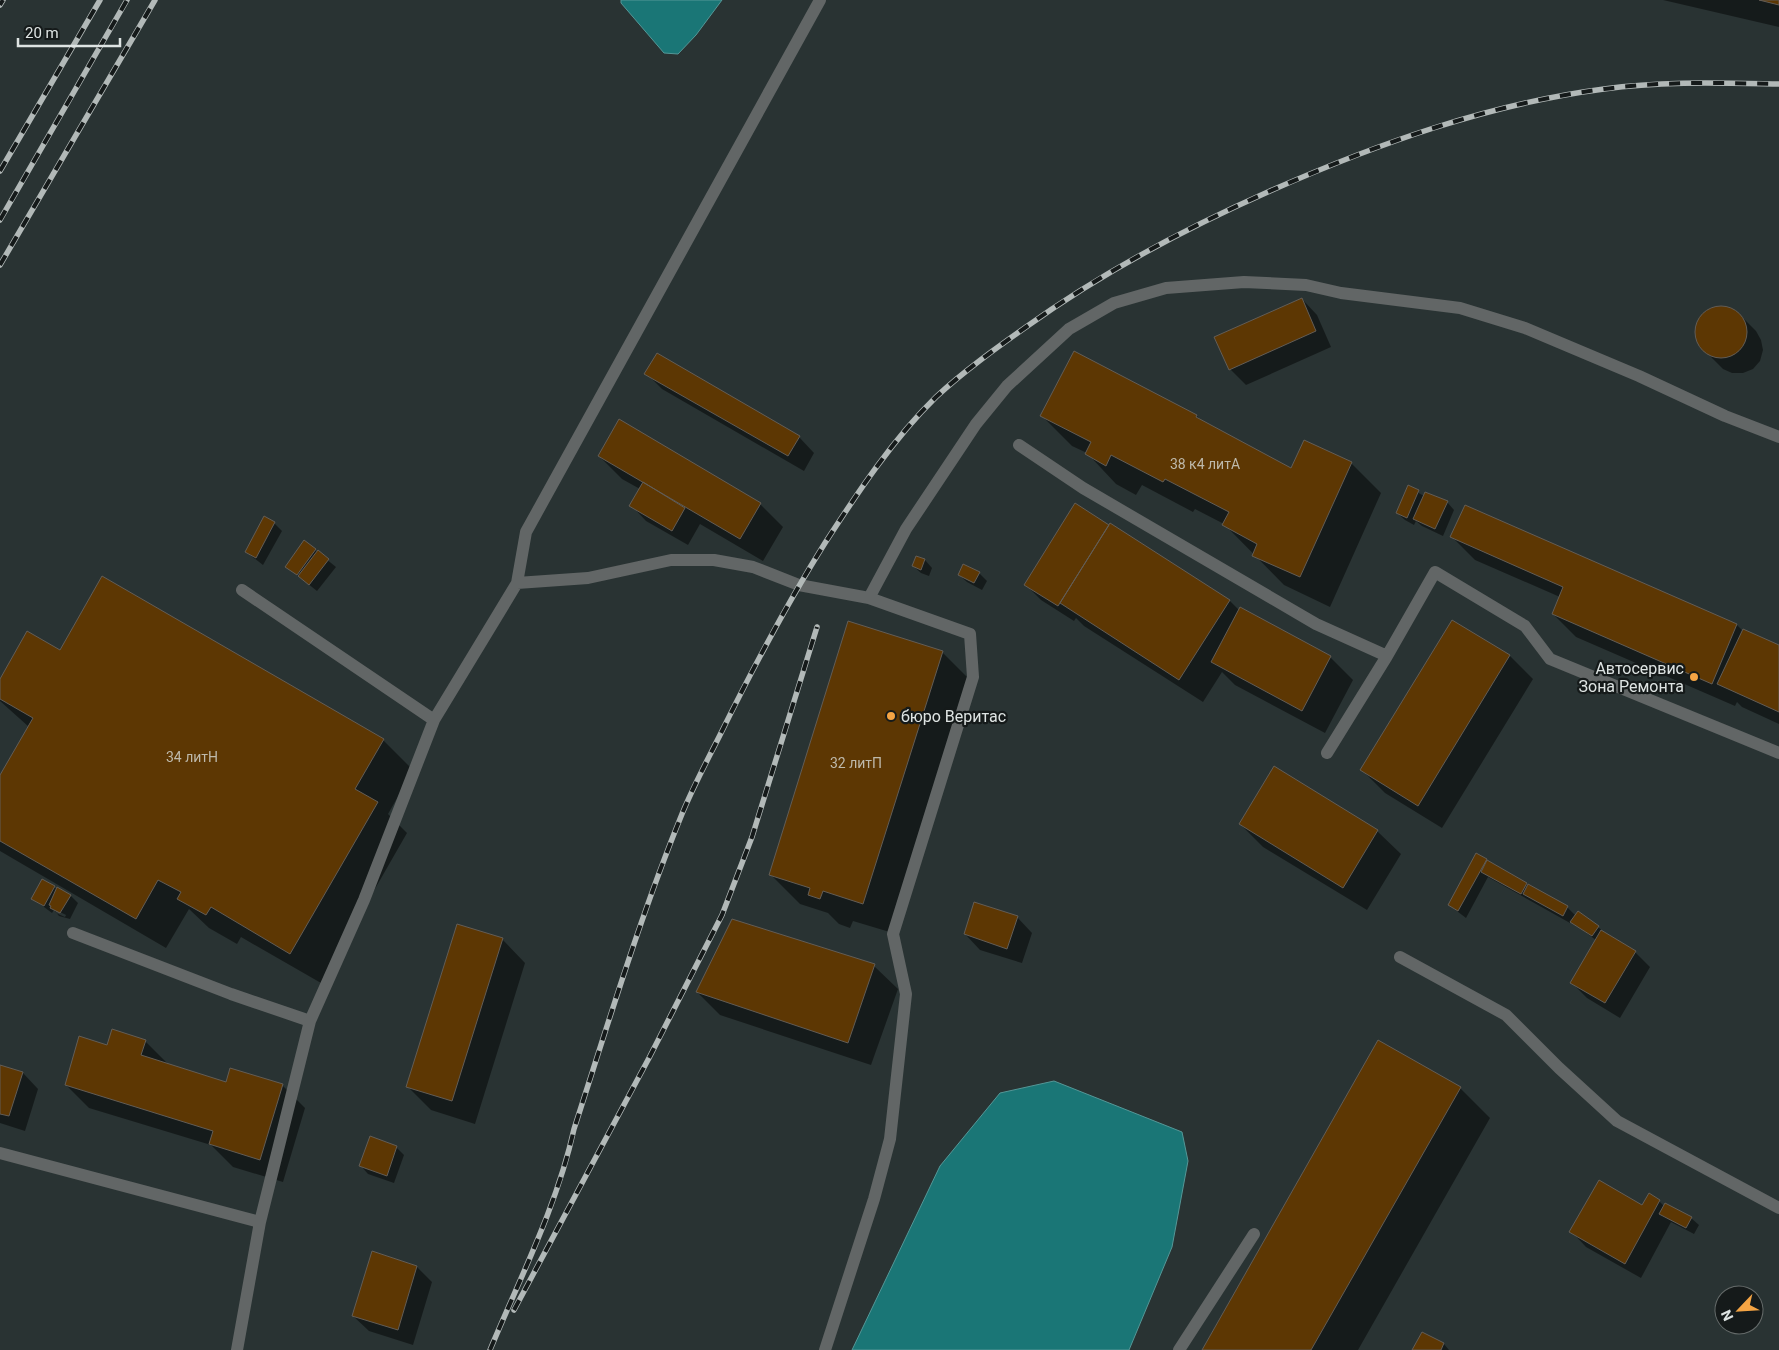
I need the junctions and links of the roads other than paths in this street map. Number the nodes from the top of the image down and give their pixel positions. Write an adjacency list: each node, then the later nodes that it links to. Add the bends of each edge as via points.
1 (820, 0): 4 (lane, via 526,532)
2 (1779, 437): 6 (lane, via 1525,328 1460,308 1342,293 1306,285 1244,282 1166,288 1114,303 1070,329 1008,386 976,424 906,529)
3 (1019, 445): 7 (lane, via 1083,488 1316,624)
4 (517, 583): 6 (lane, via 588,578 671,560 714,560 753,567 799,585); 8 (lane)
5 (242, 590): 8 (lane)
6 (870, 598): 19 (lane, via 970,634 973,677 893,934 906,994 890,1139)
7 (1387, 656): 9 (lane); 10 (lane, via 1435,572 1526,626 1550,660)
8 (434, 720): 13 (lane, via 364,900)
9 (1327, 752)
10 (1779, 753)
11 (74, 933): 13 (lane)
12 (1400, 957): 15 (lane, via 1506,1015 1617,1121)
13 (310, 1021): 16 (lane)
14 (0, 1153): 16 (lane)
15 (1779, 1208)
16 (260, 1222): 18 (lane)
17 (1254, 1234): 20 (lane)
18 (236, 1350)
19 (825, 1350)
20 (1178, 1350)

